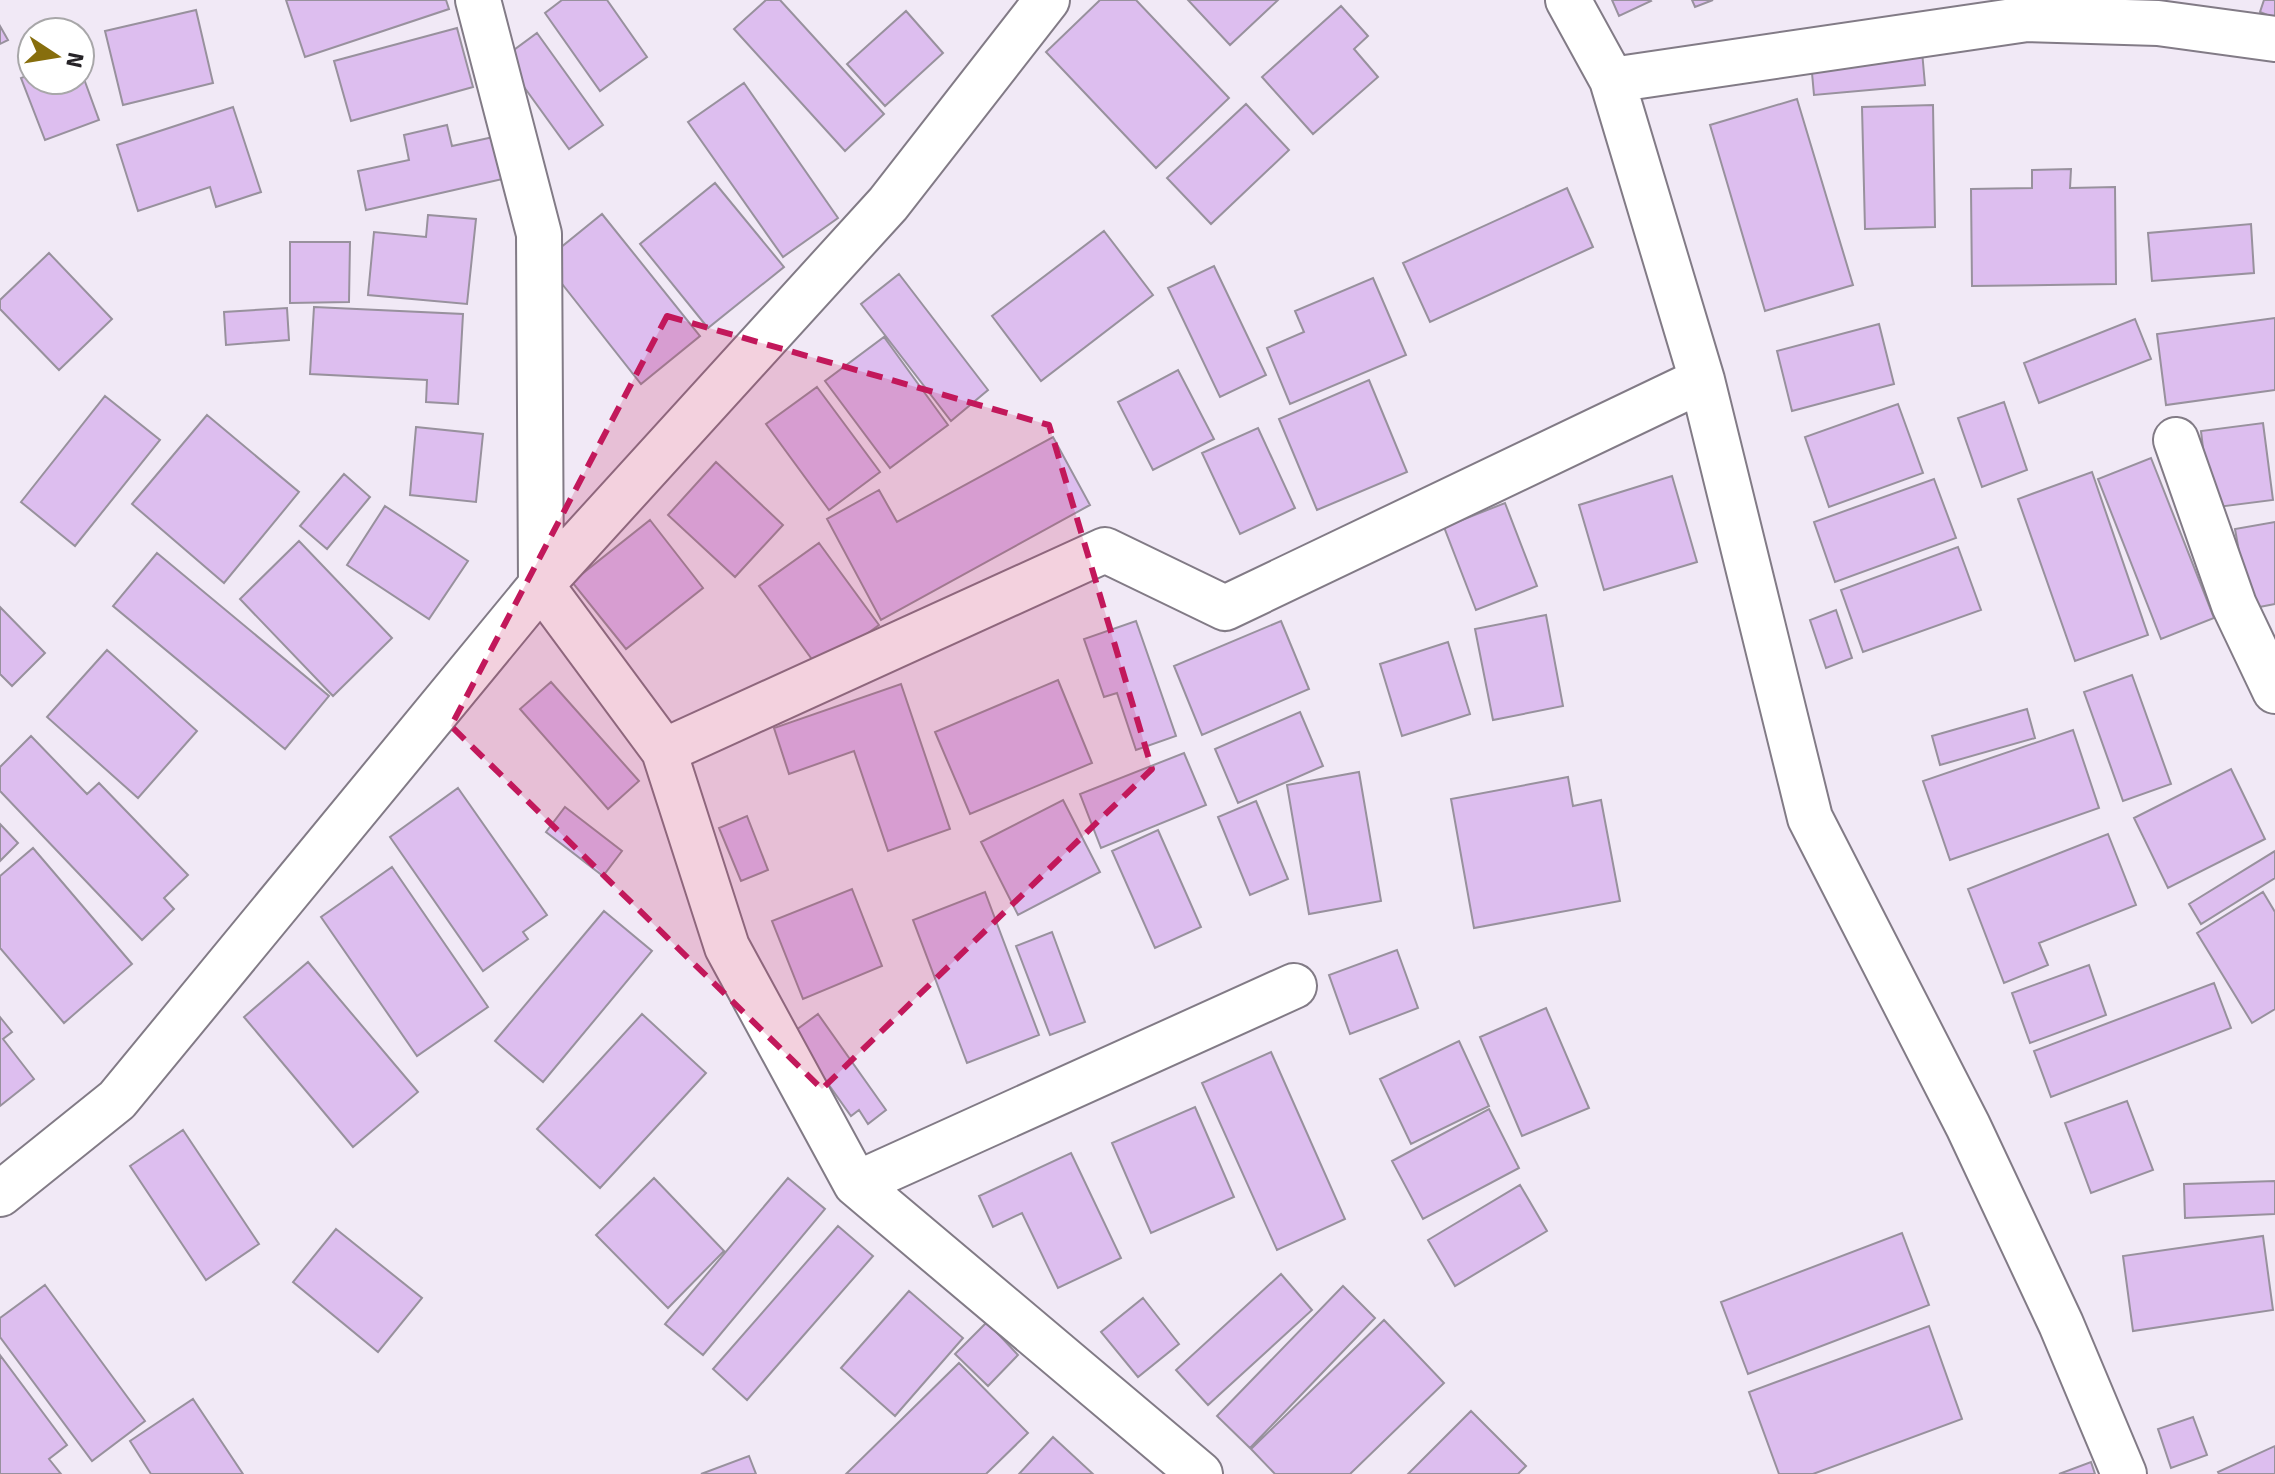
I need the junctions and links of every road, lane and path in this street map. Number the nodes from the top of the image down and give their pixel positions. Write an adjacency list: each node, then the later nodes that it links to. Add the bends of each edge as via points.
1 (478, 0): 8 (street, via 539,234)
2 (1047, 0): 8 (street, via 888,204)
3 (1568, 0): 5 (street)
4 (2275, 39): 5 (street, via 2158,23 2027,19)
5 (1612, 80): 6 (street)
6 (1702, 380): 10 (street, via 1225,608 1105,550); 15 (street, via 1810,818 1968,1126)
7 (2176, 440): 9 (street, via 2234,605)
8 (541, 585): 10 (street); 13 (street, via 117,1100)
9 (2275, 691)
10 (664, 751): 12 (street, via 727,947)
11 (1294, 986): 12 (street)
12 (856, 1184): 14 (street)
13 (0, 1194)
14 (1200, 1474)
15 (2124, 1474)

